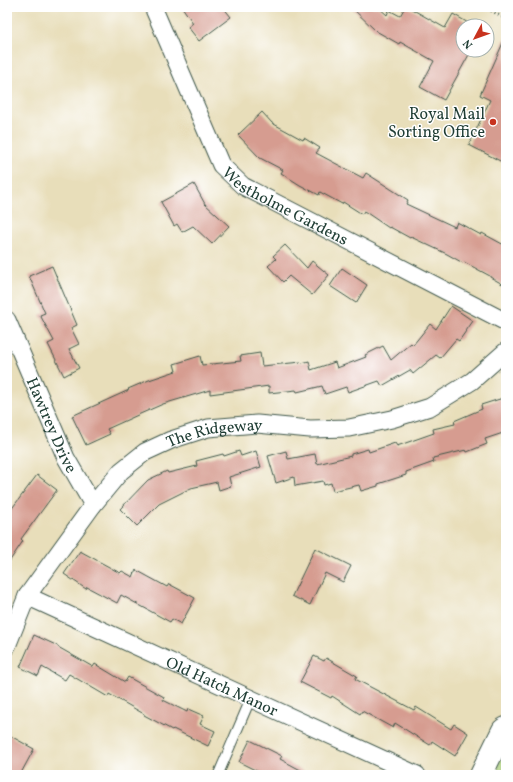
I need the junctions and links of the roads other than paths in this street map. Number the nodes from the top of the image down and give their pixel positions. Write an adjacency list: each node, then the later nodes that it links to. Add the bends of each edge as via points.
1 (153, 7): 3 (street, Westholme Gardens, via 221,165 243,186)
2 (7, 320): 5 (street, Hawtrey Drive, via 66,458)
3 (506, 322)
4 (506, 351): 5 (street, The Ridgeway, via 472,381 430,407 392,419 349,428 310,429 257,424 208,428 171,440 145,452 121,471)
5 (93, 506): 6 (street, The Ridgeway)
6 (27, 596): 7 (street, The Ridgeway); 8 (street, Old Hatch Manor)
7 (7, 646)
8 (251, 698): 10 (lane); 11 (street, Old Hatch Manor)
9 (506, 728): 12 (street)
10 (218, 775)
11 (417, 775)
12 (481, 775)

